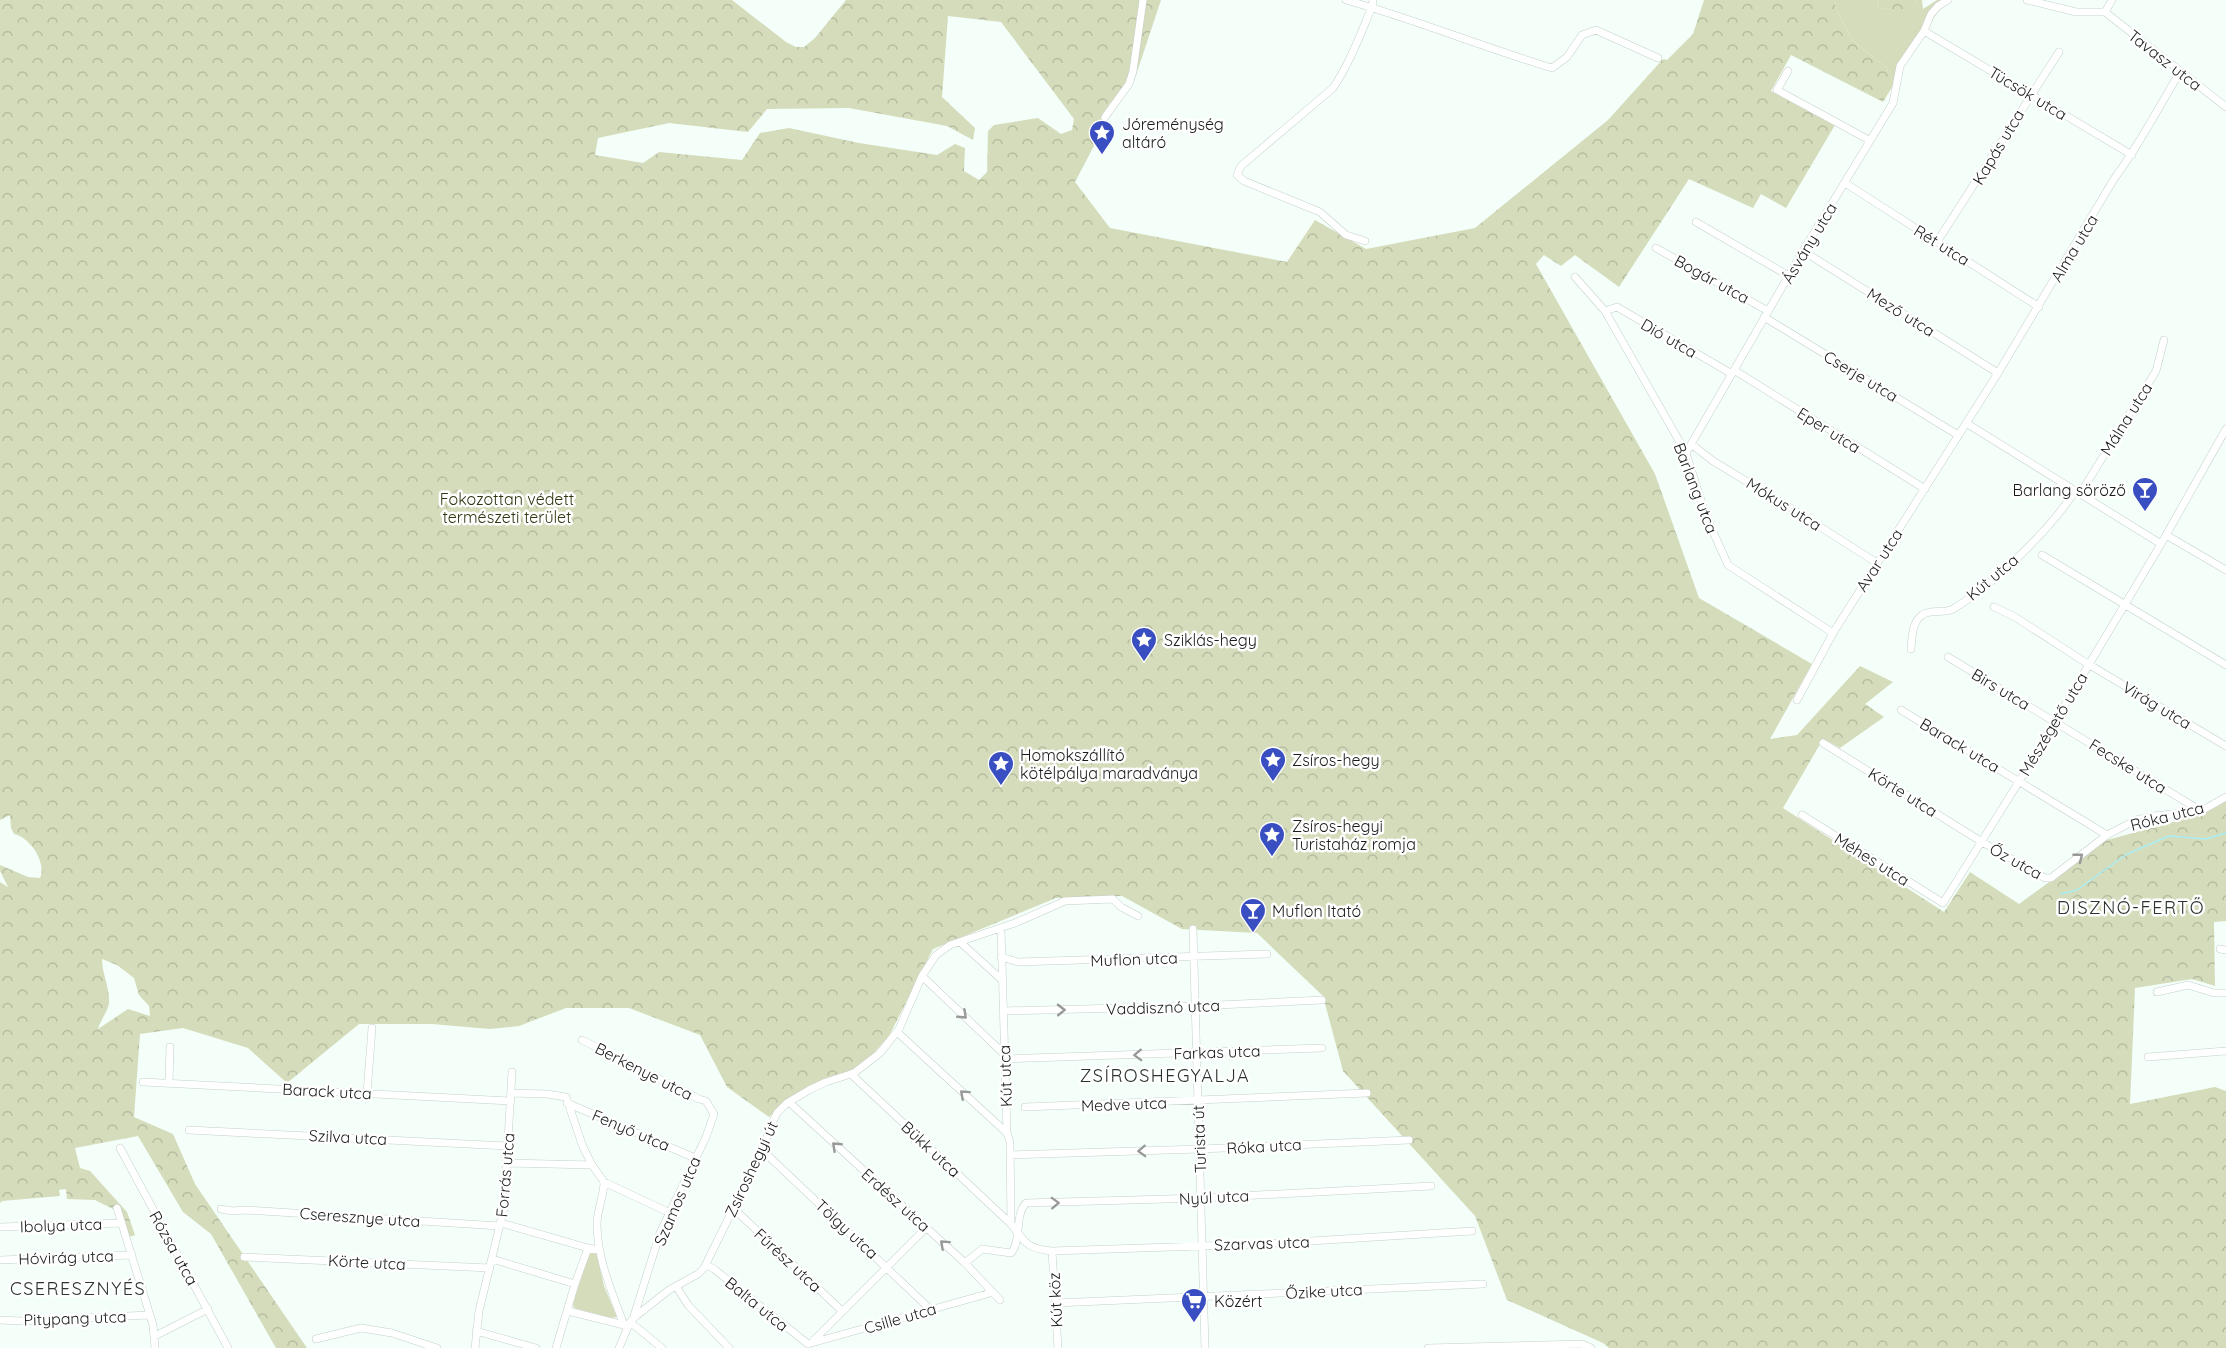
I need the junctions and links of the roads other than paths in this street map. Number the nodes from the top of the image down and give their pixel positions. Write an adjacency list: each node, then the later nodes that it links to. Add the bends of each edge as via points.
1 (1143, 0): 15 (street, via 1129,84)
2 (1346, 0): 6 (street)
3 (1948, 0): 8 (street, Ásvány utca, via 1931,14)
4 (2027, 0): 7 (street, via 2076,12)
5 (2112, 0): 7 (street)
6 (1372, 4): 10 (street, via 1552,68 1567,57 1582,35 1596,30); 20 (street, via 1344,73 1333,88 1241,166 1237,175 1320,212 1346,236)
7 (2105, 12): 12 (street, Tavasz utca)
8 (1924, 31): 13 (street, Tücsök utca); 16 (street, Ásvány utca, via 1900,66 1893,103)
9 (2059, 52): 13 (street, Kapás utca)
10 (1658, 58)
11 (1788, 71): 16 (street, via 1778,90)
12 (2180, 72): 14 (street, Tavasz utca); 17 (street, Alma utca)
13 (2030, 94): 17 (street, Tücsök utca); 21 (street, Kapás utca)
14 (2226, 107)
15 (1105, 117)
16 (1869, 140): 18 (street, Ásvány utca)
17 (2132, 155): 26 (street, Alma utca)
18 (1845, 183): 21 (street, Rét utca); 23 (street, Ásvány utca)
19 (1696, 222): 24 (street)
20 (1365, 241)
21 (1937, 242): 26 (street, Rét utca)
22 (1656, 248): 28 (street, Bogár utca)
23 (1803, 251): 24 (street, Ásvány utca); 31 (street, Mező utca)
24 (1789, 276): 28 (street, Ásvány utca)
25 (1575, 277): 27 (street, Barlang utca)
26 (2039, 306): 31 (street, Alma utca)
27 (1605, 311): 30 (street, Dió utca, via 1617,307); 36 (street, Barlang utca)
28 (1766, 314): 30 (street, Ásvány utca); 34 (street, Cserje utca)
29 (2164, 340): 38 (street, Málna utca, via 2156,371)
30 (1733, 372): 35 (street, Ásvány utca); 37 (street, Eper utca)
31 (1998, 373): 32 (street, Alma utca)
32 (1966, 423): 34 (street, Avar utca); 38 (street)
33 (2226, 429): 39 (street, Mészégető utca)
34 (1958, 435): 37 (street, Avar utca)
35 (1690, 444): 36 (street, Ásvány utca); 42 (street, Mókus utca)
36 (1686, 453): 46 (street, Barlang utca, via 1706,516 1728,565)
37 (1925, 489): 42 (street, Avar utca)
38 (2077, 492): 40 (street); 47 (street, Kút utca, via 2002,571 1951,611 1922,615 1915,624)
39 (2166, 535): 40 (street, Mészégető utca); 43 (street)
40 (2161, 544): 44 (street, Mészégető utca)
41 (2042, 555): 44 (street)
42 (1877, 563): 46 (street, Avar utca)
43 (2226, 570)
44 (2124, 604): 49 (street, Mészégető utca); 50 (street)
45 (1994, 607): 49 (street, Virág utca)
46 (1833, 633): 51 (street, Avar utca)
47 (1911, 649)
48 (1948, 657): 53 (street, Birs utca)
49 (2088, 664): 53 (street, Mészégető utca); 55 (street, Virág utca)
50 (2226, 665)
51 (1797, 700)
52 (1901, 710): 56 (street, Barack utca)
53 (2055, 721): 56 (street, Mészégető utca); 58 (street, Fecske utca)
54 (1823, 743): 61 (street, Körte utca)
55 (2226, 746)
56 (2020, 780): 60 (street); 61 (street, Mészégető utca)
57 (2226, 796): 58 (street, Róka utca)
58 (2201, 811): 60 (street, Róka utca, via 2145,818)
59 (1802, 815): 63 (street, Méhes utca)
60 (2107, 835): 62 (street, Róka utca, one-way to 60)
61 (1982, 842): 62 (street, Őz utca, via 2041,877); 63 (street, Mészégető utca)
62 (2051, 878)
63 (1943, 903)
64 (1138, 916): 65 (street, Zsíroshegyi út, via 1113,900 1067,901)
65 (1004, 927): 67 (street, Zsíroshegyi út); 69 (street, Kút utca)
66 (1193, 929): 70 (street, Turista út)
67 (960, 942): 71 (street, Zsíroshegyi út, via 939,952); 72 (street)
68 (1267, 954): 70 (street, Muflon utca)
69 (1002, 957): 70 (street, Muflon utca, via 1018,962); 72 (street, Kút utca)
70 (1194, 957): 76 (street, Turista út)
71 (922, 976): 79 (street, Zsíroshegyi út); 85 (street, one-way to 85)
72 (1002, 980): 77 (street, Kút utca)
73 (2157, 992): 74 (street, via 2188,985)
74 (2226, 993)
75 (1322, 1000): 76 (street, Vaddisznó utca)
76 (1196, 1006): 77 (street, Vaddisznó utca, one-way to 76); 84 (street, Turista út)
77 (1003, 1011): 85 (street, Kút utca)
78 (372, 1028): 91 (street)
79 (897, 1032): 88 (street, Zsíroshegyi út, via 877,1056); 100 (street, one-way to 79)
80 (582, 1040): 98 (street, Berkenye utca, via 706,1101)
81 (170, 1047): 90 (street)
82 (1322, 1048): 84 (street, Farkas utca)
83 (2226, 1051): 86 (street)
84 (1197, 1053): 85 (street, Farkas utca, one-way to 85); 95 (street, Turista út)
85 (1004, 1056): 100 (street, Kút utca)
86 (2148, 1058)
87 (512, 1072): 93 (street, Forrás utca)
88 (851, 1074): 96 (street, Zsíroshegyi út, via 821,1084); 119 (street, Bükk utca)
89 (143, 1082): 90 (street, Barack utca)
90 (169, 1083): 91 (street, Barack utca)
91 (366, 1093): 93 (street, Barack utca)
92 (1367, 1093): 95 (street, Medve utca)
93 (511, 1097): 94 (street, Barack utca, via 547,1094); 102 (street, Forrás utca)
94 (567, 1100): 107 (street, Fenyő utca); 109 (street)
95 (1198, 1101): 97 (street, Medve utca); 104 (street, Turista út)
96 (789, 1102): 105 (street, Zsíroshegyi út, via 774,1118); 121 (street, Erdész utca, one-way to 96)
97 (1025, 1107)
98 (713, 1119): 107 (street, Szamos utca)
99 (189, 1130): 102 (street, Szilva utca)
100 (1007, 1133): 106 (street, Kút utca)
101 (1409, 1140): 104 (street, Róka utca)
102 (507, 1146): 108 (street, Forrás utca)
103 (120, 1148): 143 (street, Rózsa utca)
104 (1200, 1149): 106 (street, Róka utca, one-way to 106); 112 (street, Turista út)
105 (762, 1150): 114 (street, Zsíroshegyi út); 134 (street, Tölgy utca)
106 (1010, 1155): 119 (street, Kút utca)
107 (695, 1158): 116 (street, Szamos utca)
108 (507, 1163): 109 (street); 118 (street, Forrás utca)
109 (592, 1165): 110 (street)
110 (604, 1182): 116 (street); 126 (street, via 597,1222)
111 (1431, 1186): 112 (street, Nyúl utca)
112 (1201, 1198): 122 (street, Nyúl utca, one-way to 112, via 1026,1203); 124 (street, Turista út)
113 (117, 1208): 117 (street)
114 (733, 1208): 133 (street, Zsíroshegyi út); 146 (street, Fűrész utca)
115 (221, 1209): 118 (street, Cseresznye utca)
116 (670, 1213): 149 (street, Szamos utca)
117 (122, 1223): 120 (street, Ibolya utca); 128 (street)
118 (501, 1224): 125 (street, Cseresznye utca); 130 (street, Forrás utca)
119 (1011, 1224): 122 (street, Bükk utca)
120 (0, 1227)
121 (926, 1228): 132 (street, Erdész utca, one-way to 121); 134 (street)
122 (1016, 1231): 127 (street, Bükk utca, via 1028,1245); 132 (street, via 1016,1247 1011,1253 982,1249)
123 (1472, 1231): 124 (street, Szarvas utca)
124 (1203, 1245): 127 (street, Szarvas utca); 140 (street, Turista út)
125 (588, 1248): 126 (street, Cseresznye utca); 136 (street)
126 (599, 1250): 149 (street, via 606,1276)
127 (1052, 1251): 142 (street, Kút köz)
128 (132, 1255): 131 (street, Hóvirág utca); 147 (street)
129 (244, 1257): 135 (street, Körte utca)
130 (492, 1259): 135 (street, Forrás utca); 136 (street)
131 (0, 1260)
132 (965, 1263): 139 (street, Erdész utca)
133 (706, 1265): 138 (street, Zsíroshegyi út); 153 (street, Balta utca)
134 (886, 1266): 144 (street, Tölgy utca); 146 (street)
135 (489, 1268): 150 (street, Forrás utca)
136 (575, 1284): 145 (street)
137 (1483, 1284): 140 (street, Őzike utca)
138 (676, 1286): 149 (street, Zsíroshegyi út); 162 (street, via 688,1305)
139 (990, 1290): 141 (street, Erdész utca); 144 (street, Csille utca)
140 (1204, 1297): 142 (street, Őzike utca); 164 (street, Turista út)
141 (1000, 1300)
142 (1056, 1303): 163 (street, Kút köz)
143 (208, 1309): 151 (street); 154 (street, Rózsa utca)
144 (930, 1309): 153 (street, Csille utca)
145 (567, 1311): 149 (street); 159 (street)
146 (842, 1311): 153 (street)
147 (149, 1316): 148 (street, Pitypang utca); 151 (street)
148 (0, 1320)
149 (629, 1323): 160 (street, Zsíroshegyi út); 161 (street)
150 (476, 1331): 157 (street, Forrás utca); 158 (street)
151 (154, 1336): 155 (street)
152 (316, 1339): 156 (street, via 361,1328 392,1333)
153 (808, 1344)
154 (224, 1347)
155 (155, 1348)
156 (436, 1348)
157 (475, 1348)
158 (536, 1348)
159 (556, 1348)
160 (619, 1348)
161 (662, 1348)
162 (729, 1348)
163 (1058, 1348)
164 (1205, 1348)
165 (1428, 1348): 166 (street, via 1582,1344)
166 (1592, 1348)

